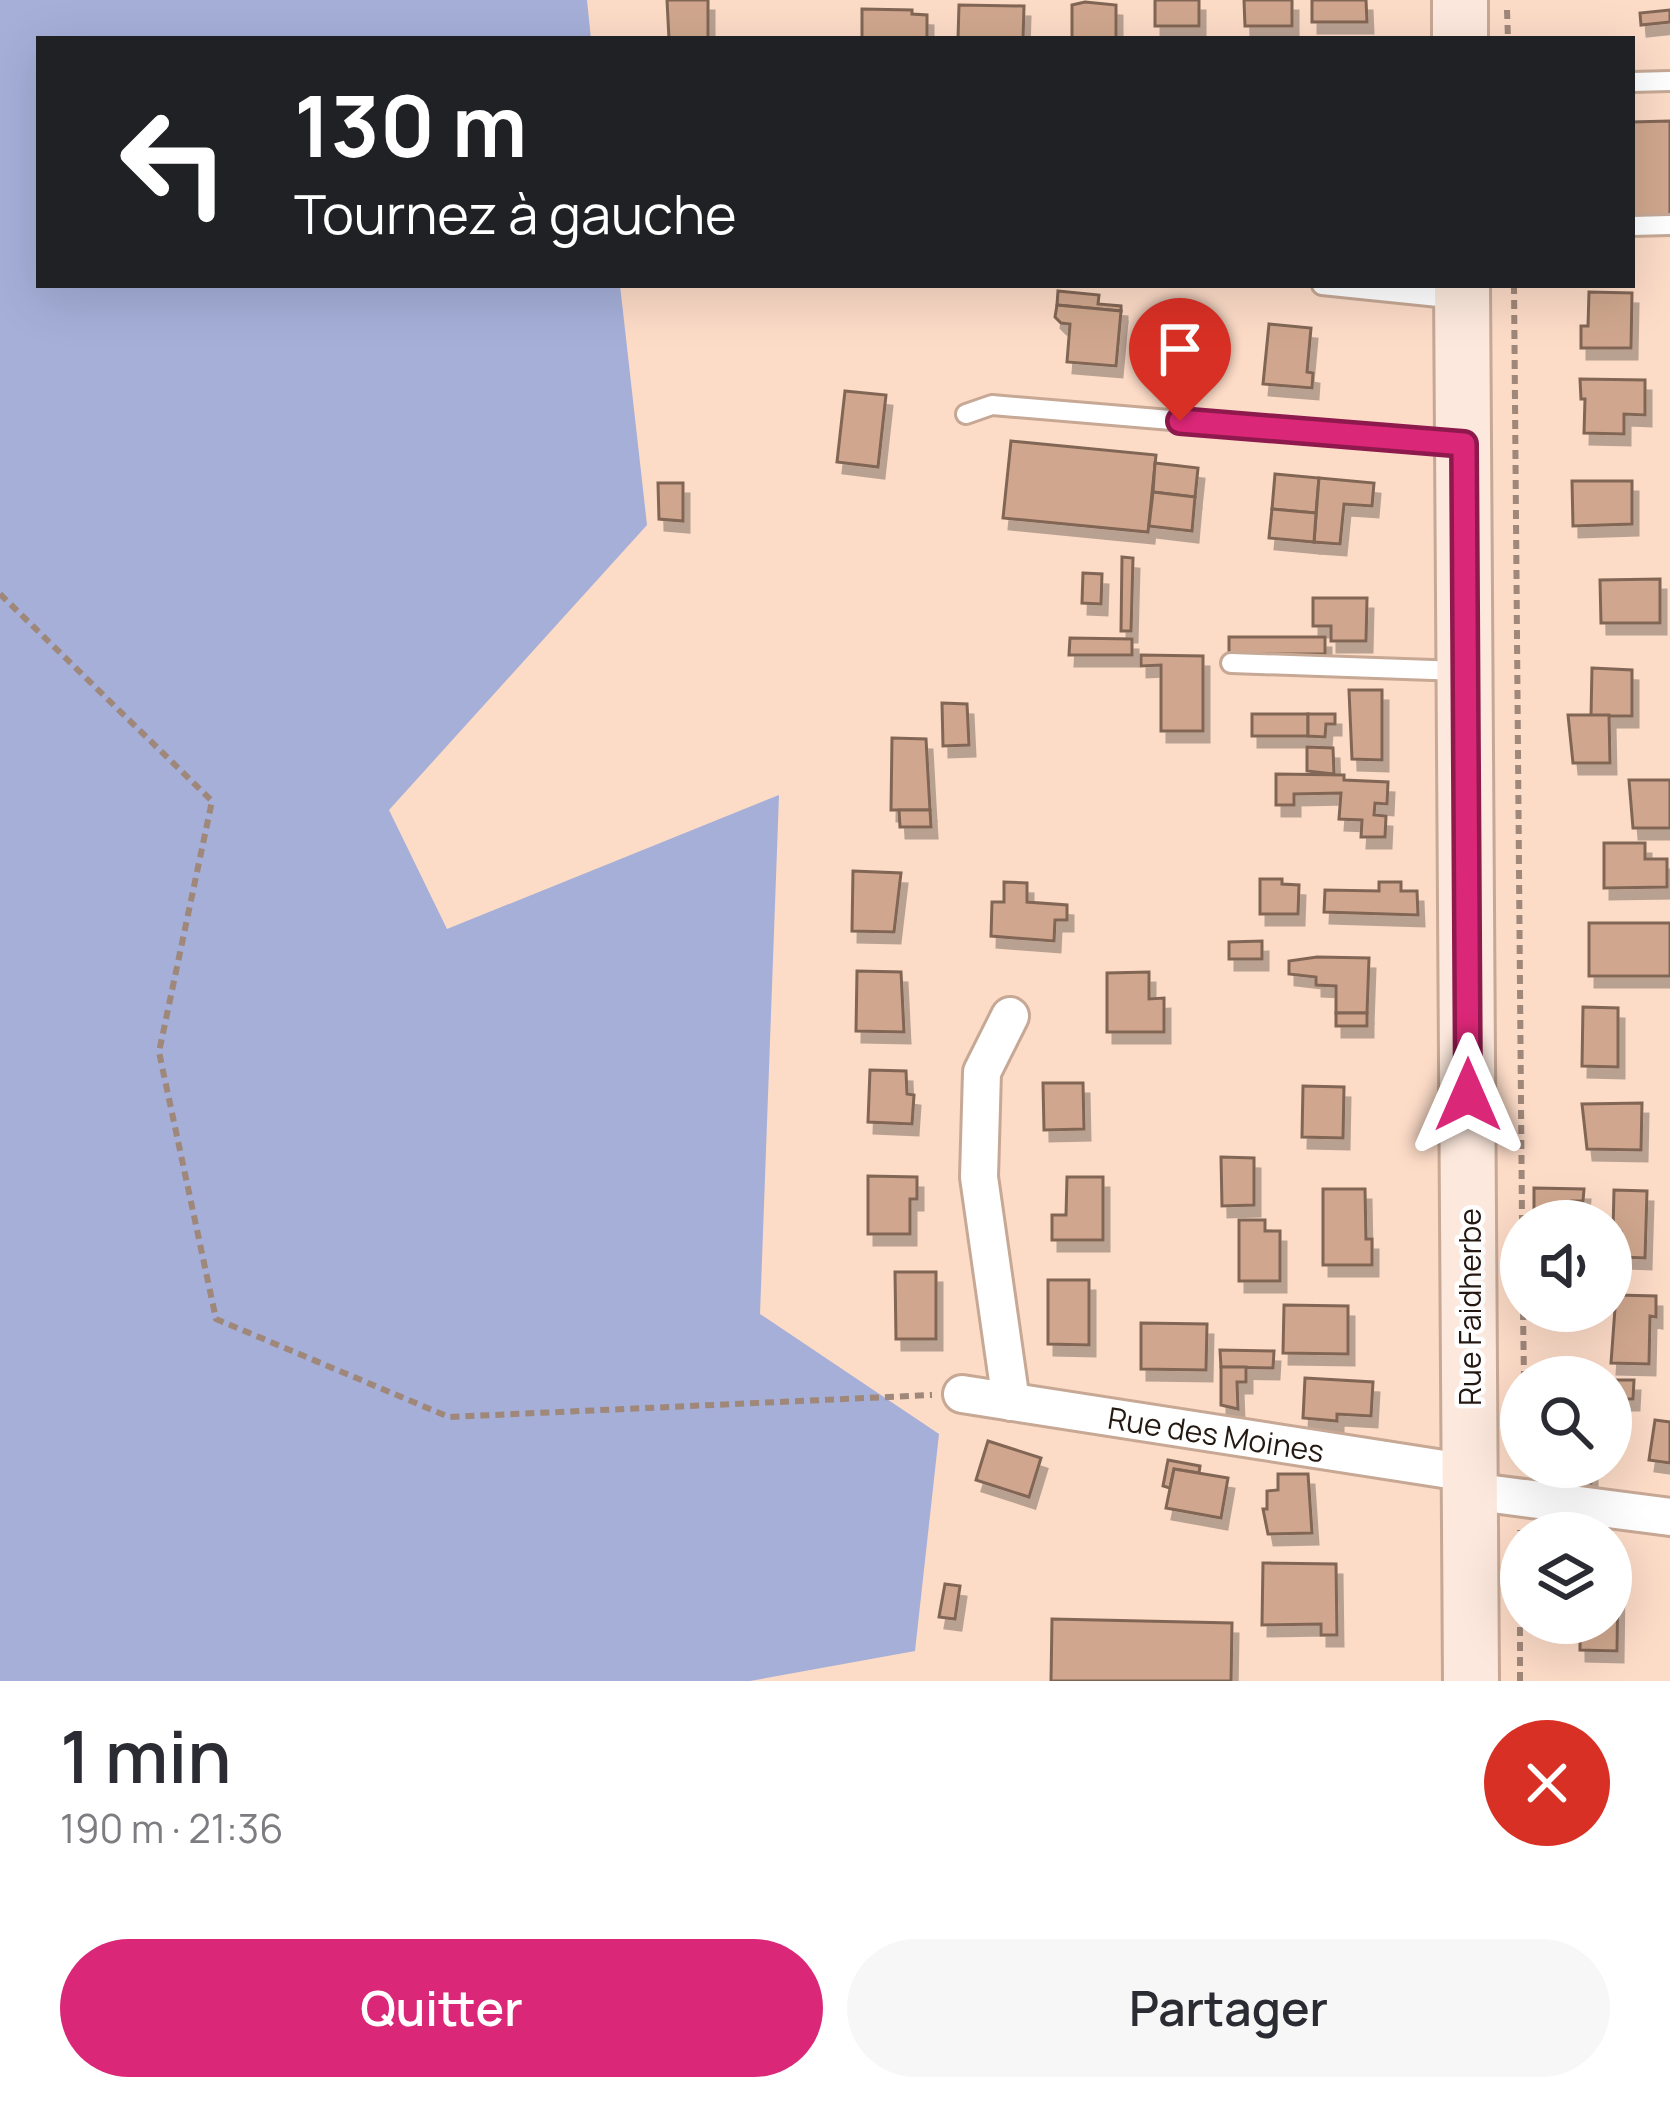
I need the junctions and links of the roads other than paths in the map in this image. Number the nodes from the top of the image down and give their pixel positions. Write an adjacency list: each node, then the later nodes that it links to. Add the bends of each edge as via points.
1 (1460, 0): 2 (main road)
2 (1460, 36)
3 (1670, 81): 4 (lane)
4 (1635, 82)
5 (1670, 225): 6 (lane)
6 (1635, 226)
7 (1382, 288): 8 (lane)
8 (1462, 292): 10 (main road, Rue Faidherbe)
9 (967, 414): 10 (lane, via 992,405)
10 (1464, 444): 12 (main road, Rue Faidherbe)
11 (1232, 663): 12 (lane)
12 (1466, 671): 16 (main road, Rue Faidherbe)
13 (1010, 1016): 15 (street, via 982,1072 979,1177)
14 (962, 1394): 15 (street, Rue des Moines)
15 (1012, 1402): 16 (street, Rue des Moines)
16 (1486, 1487): 17 (street, Rue des Moines); 18 (main road, Rue Faidherbe)
17 (1670, 1517)
18 (1471, 1681)

